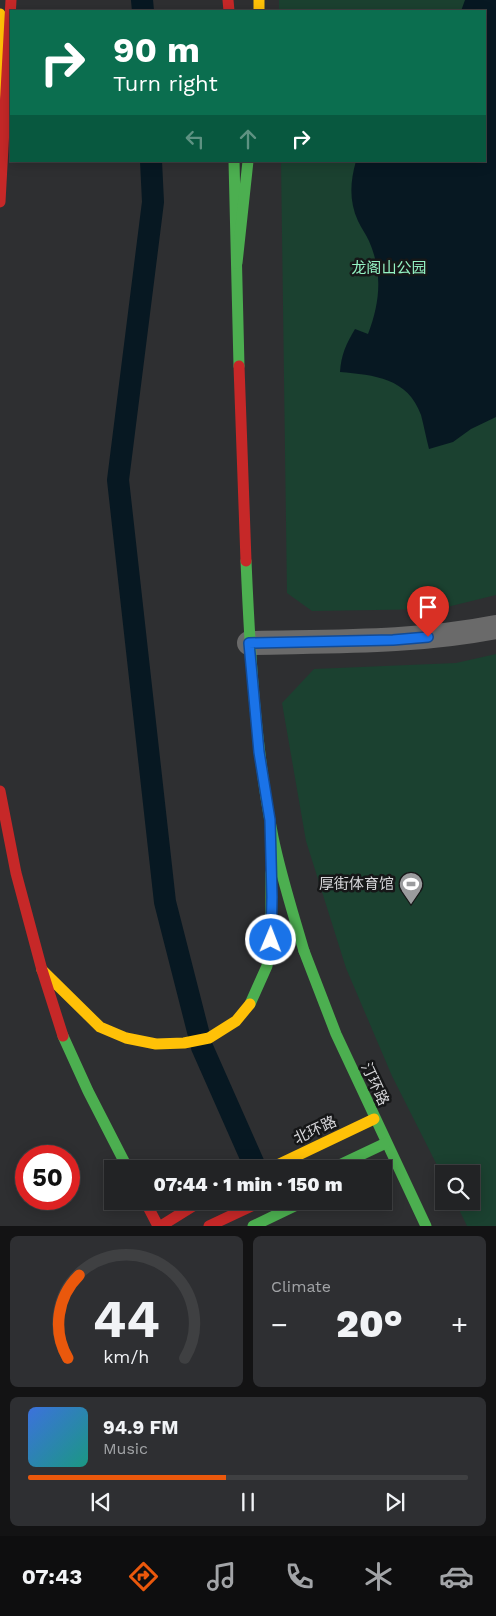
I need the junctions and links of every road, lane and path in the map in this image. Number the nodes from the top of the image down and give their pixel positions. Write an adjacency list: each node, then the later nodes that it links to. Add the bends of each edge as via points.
1 (0, 14): 3 (main road)
2 (10, 20): 3 (main road)
3 (6, 102): 6 (main road)
4 (234, 162): 7 (main road)
5 (248, 162): 7 (main road)
6 (0, 202)
7 (237, 262): 9 (main road)
8 (496, 627): 9 (street, via 393,640)
9 (249, 643): 11 (main road, via 259,752)
10 (0, 791): 13 (main road)
11 (270, 820): 14 (main road, via 272,897 268,966 251,1003 236,1021 209,1038 184,1043 156,1044 126,1038 100,1027); 15 (main road, 汀环路, via 283,882 304,951)
12 (0, 841): 13 (main road)
13 (16, 874): 14 (main road)
14 (42, 970): 17 (main road, via 63,1036)
15 (374, 1119): 16 (main road, 汀环路); 18 (main road, 北环路)
16 (386, 1143): 19 (main road); 21 (main road, 汀环路)
17 (123, 1160)
18 (288, 1160)
19 (350, 1160)
20 (394, 1179): 21 (main road)
21 (411, 1196): 29 (main road, 汀环路)
22 (150, 1210): 26 (main road)
23 (185, 1210): 26 (main road)
24 (243, 1210): 27 (main road)
25 (286, 1210): 28 (main road)
26 (159, 1226)
27 (209, 1226)
28 (253, 1226)
29 (426, 1226)

